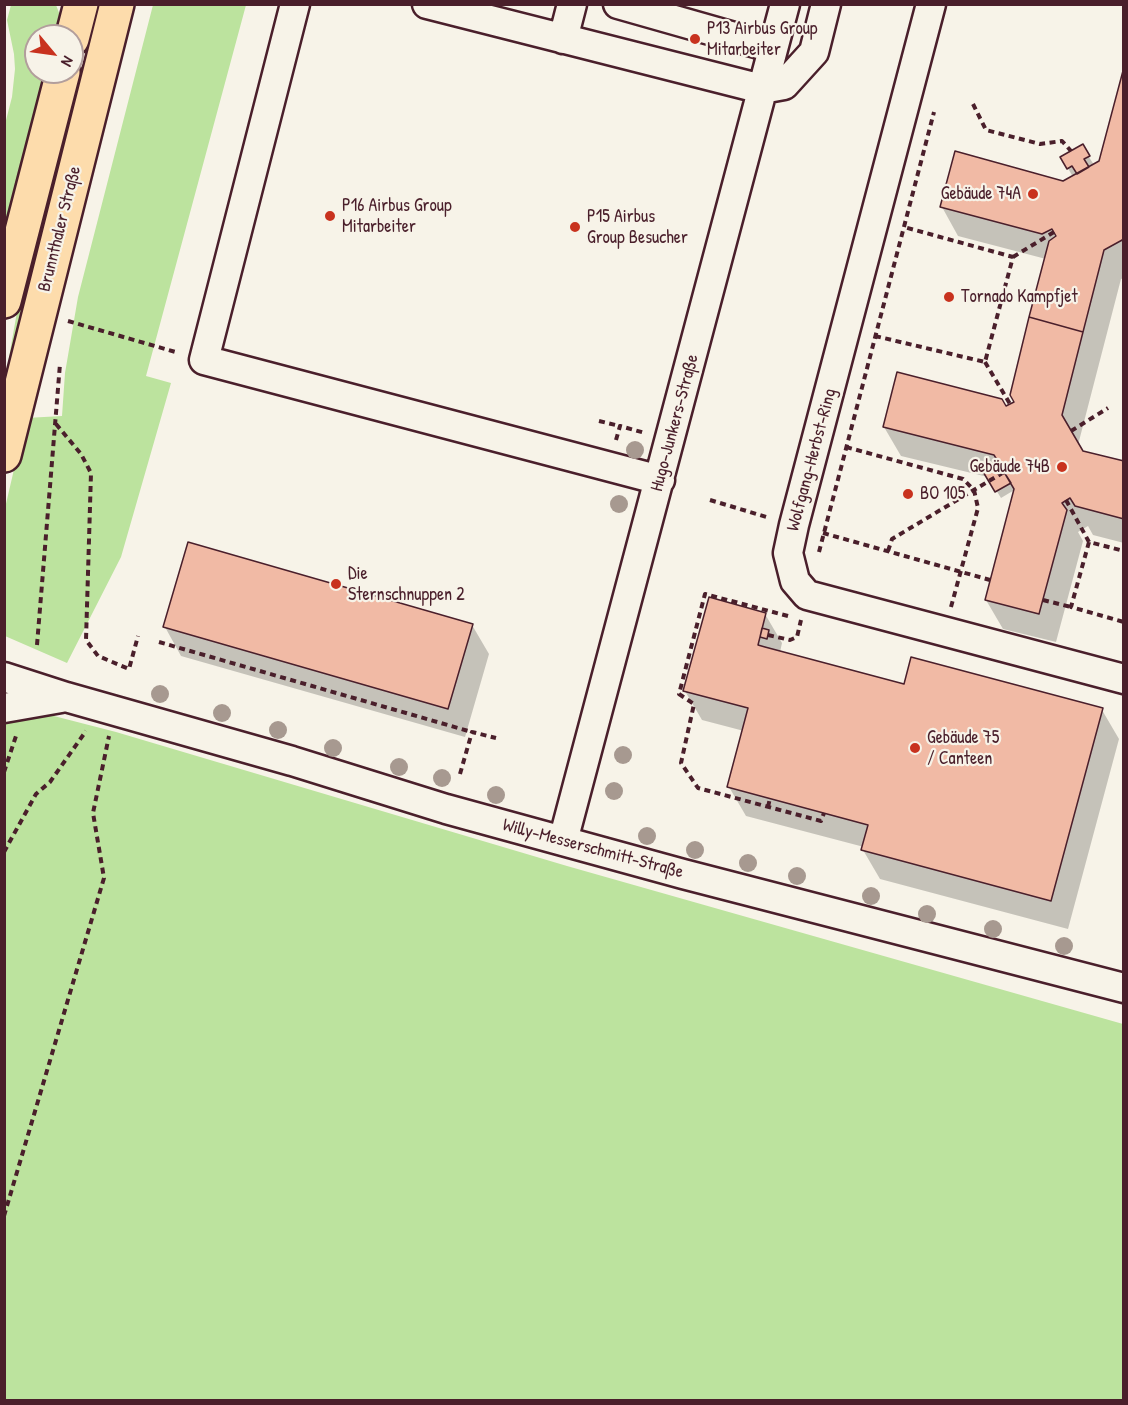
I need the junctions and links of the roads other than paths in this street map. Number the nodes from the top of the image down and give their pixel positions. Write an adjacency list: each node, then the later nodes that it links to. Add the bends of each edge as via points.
1 (117, 4): 14 (main road, Brunnthaler Straße)
2 (295, 4): 15 (street, via 204,360)
3 (428, 4): 9 (street)
4 (572, 4): 9 (street)
5 (618, 4): 10 (street)
6 (785, 4): 10 (street, Hugo-Junkers-Straße)
7 (826, 4): 12 (street, via 814,52 784,85)
8 (931, 4): 17 (street, Wolfgang-Herbst-Ring, via 794,525 788,554 795,581 807,595)
9 (563, 39): 12 (street)
10 (773, 48): 12 (street, Hugo-Junkers-Straße)
11 (60, 84): 13 (main road, Brunnthaler Straße)
12 (762, 89): 15 (street, Hugo-Junkers-Straße)
13 (4, 301)
14 (4, 455)
15 (660, 480): 20 (street, Hugo-Junkers-Straße)
16 (4, 677): 18 (street, Willy-Messerschmitt-Straße)
17 (1124, 679)
18 (66, 697): 19 (street, Willy-Messerschmitt-Straße); 20 (street, Willy-Messerschmitt-Straße)
19 (12, 717)
20 (563, 841): 21 (street, Willy-Messerschmitt-Straße)
21 (1124, 988)

